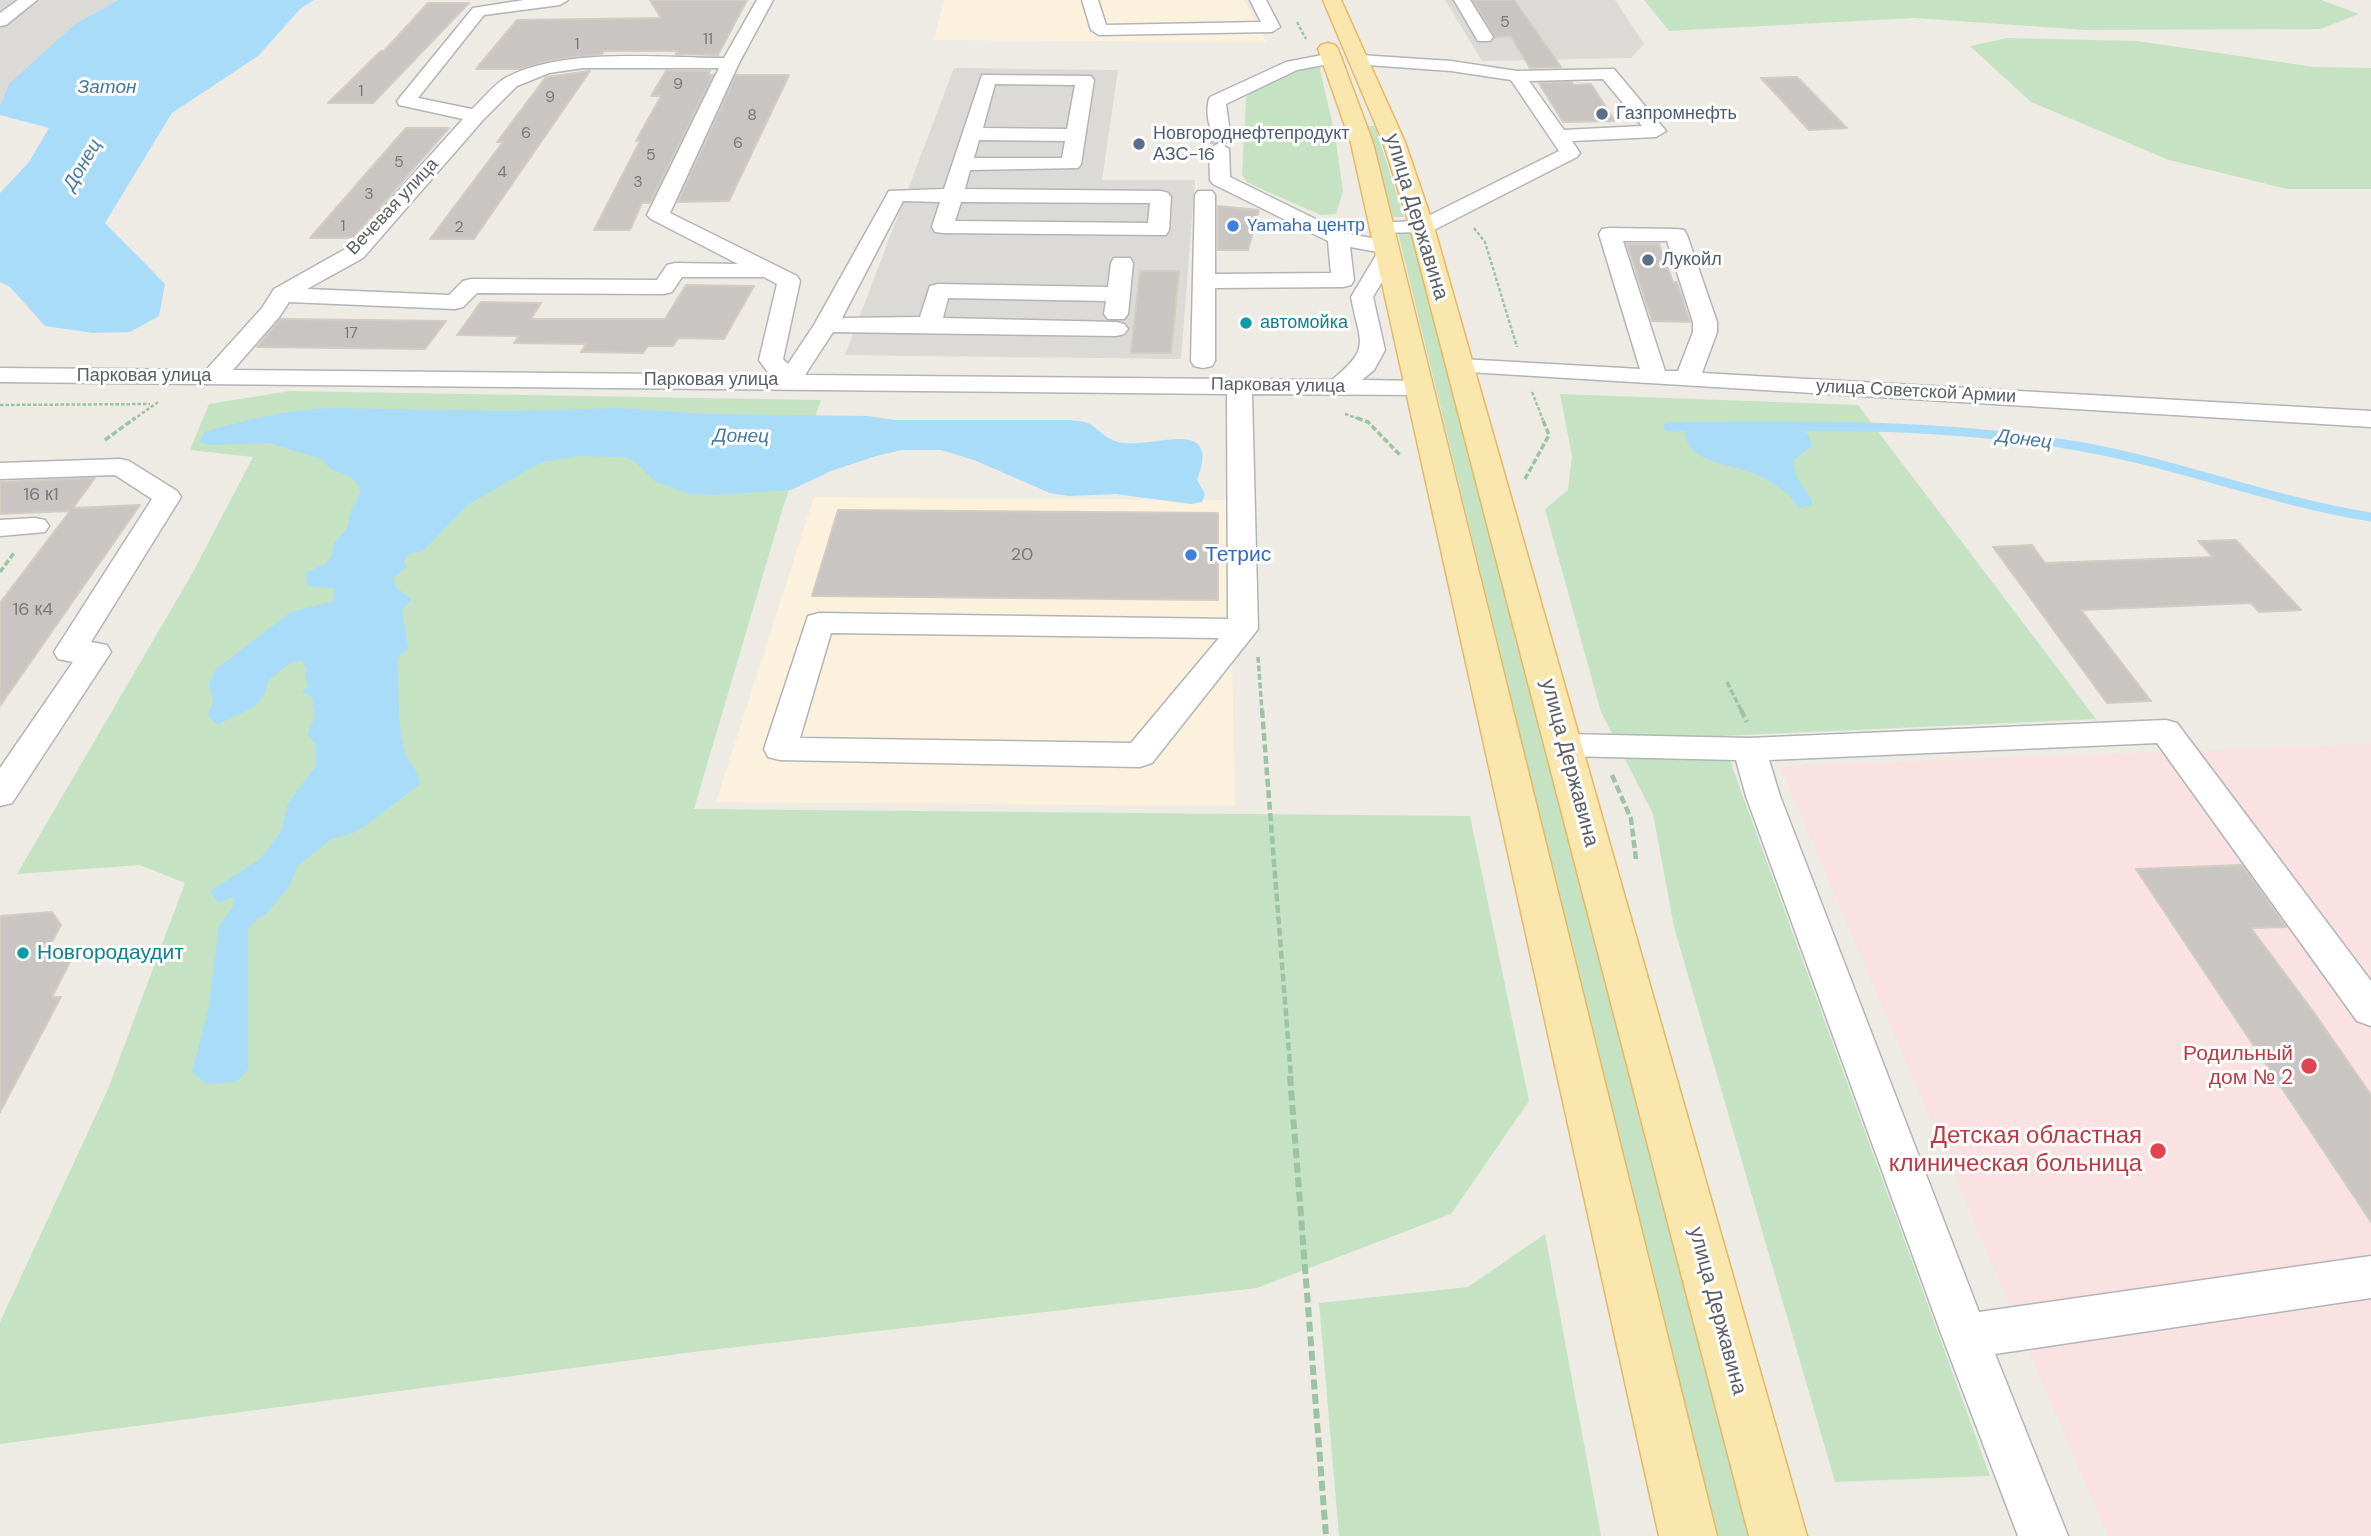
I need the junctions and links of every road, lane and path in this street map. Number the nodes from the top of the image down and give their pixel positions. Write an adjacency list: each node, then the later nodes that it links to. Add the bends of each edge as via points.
1 (29, 0): 9 (street)
2 (560, 0): 16 (street, via 479,11 406,101)
3 (765, 0): 13 (street)
4 (1090, 0): 10 (street, via 1099,30)
5 (1258, 0): 10 (street)
6 (1462, 0): 11 (street)
7 (1292, 11): 12 (path)
8 (1327, 18): 12 (main road, улица Державина)
9 (0, 21)
10 (1272, 27): 14 (street)
11 (1484, 37)
12 (1337, 60): 14 (street); 15 (street, via 1451,66); 27 (main road, улица Державина, via 1394,142)
13 (730, 63): 16 (street, Вечевая улица, via 583,63 545,68 511,82); 29 (street, via 658,215)
14 (1292, 66): 17 (street, via 1217,101)
15 (1517, 76): 20 (street); 20 (street, via 1608,73 1656,131)
16 (476, 116): 32 (street, Вечевая улица, via 355,253)
17 (1219, 125)
18 (971, 134): 19 (street); 19 (street, via 988,79 1085,80); 22 (street)
19 (1076, 135): 22 (street, via 1071,164)
20 (1558, 136): 25 (street, via 1570,153)
21 (1219, 149): 26 (street, via 1220,180)
22 (962, 164): 24 (street)
23 (1205, 195): 30 (street)
24 (953, 196): 24 (street, via 1022,196 1161,197 1158,230 943,228); 33 (street, via 896,195)
25 (1460, 209): 27 (street); 37 (path, via 1485,242)
26 (1338, 237): 27 (street); 30 (street, via 1343,279 1335,282)
27 (1395, 239): 36 (main road, улица Державина); 45 (street, via 1362,298 1373,350 1365,365); 46 (main road, улица Державина)
28 (1122, 263): 31 (street)
29 (769, 271): 32 (street, via 675,270 664,287 471,286 455,302); 42 (street, via 789,281 771,360)
30 (1204, 281): 35 (street)
31 (1118, 294): 34 (street, via 938,291); 34 (street, via 1114,338)
32 (282, 295): 39 (street, Вечевая улица, via 272,311)
33 (826, 325): 34 (street); 42 (street)
34 (930, 325)
35 (1203, 361)
36 (1461, 366): 37 (street, улица Советской Армии); 58 (main road, улица Державина)
37 (1524, 370): 40 (street, улица Советской Армии); 53 (path, via 1549,435)
38 (0, 375): 39 (street, Парковая улица)
39 (204, 376): 42 (street, Парковая улица); 47 (path)
40 (1655, 377): 41 (street, улица Советской Армии); 41 (street, via 1610,234 1676,235 1705,322)
41 (1687, 379): 49 (street, улица Советской Армии)
42 (789, 381): 43 (street, Парковая улица)
43 (1239, 386): 44 (street, Парковая улица); 56 (street)
44 (1307, 386): 45 (street, Парковая улица); 50 (path, via 1310,404 1368,422)
45 (1338, 387): 46 (street, Парковая улица)
46 (1421, 388): 66 (main road, улица Державина)
47 (154, 404): 48 (path); 51 (path)
48 (0, 405)
49 (2371, 419)
50 (1405, 460)
51 (67, 469): 52 (street); 57 (street, via 120,467 167,497 69,652 96,652)
52 (0, 471)
53 (1524, 481)
54 (35, 526): 55 (street)
55 (0, 528)
56 (1250, 636): 56 (street, via 819,623 780,749 1140,755); 65 (path)
57 (34, 744): 59 (street); 61 (street)
58 (1564, 745): 60 (street); 67 (main road, улица Державина)
59 (0, 746)
60 (1749, 749): 62 (street, via 2166,731); 64 (street)
61 (0, 794)
62 (2371, 1010)
63 (2371, 1277): 64 (street)
64 (1965, 1336): 68 (street)
65 (1326, 1536)
66 (1688, 1536)
67 (1777, 1536)
68 (2043, 1536)

